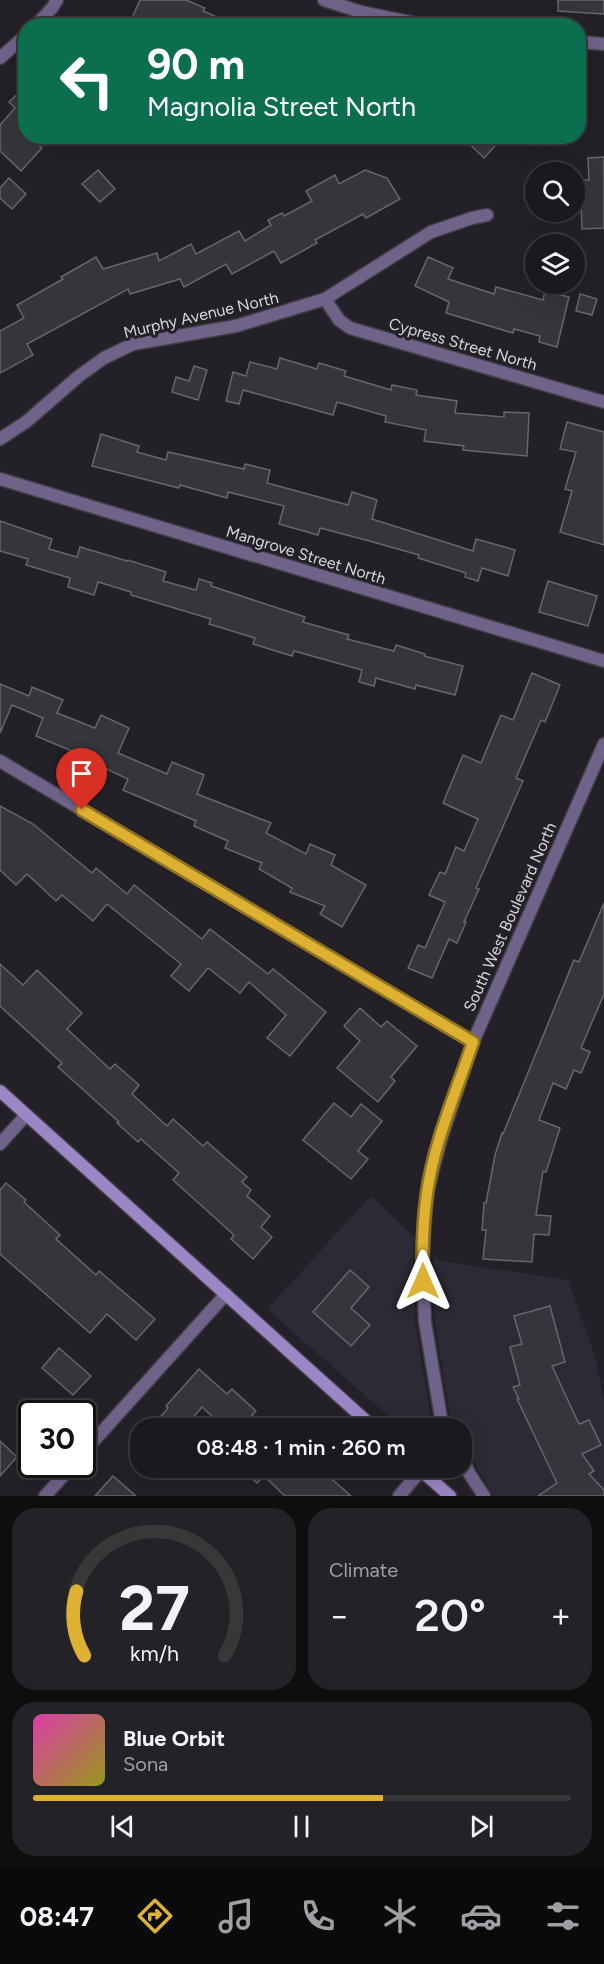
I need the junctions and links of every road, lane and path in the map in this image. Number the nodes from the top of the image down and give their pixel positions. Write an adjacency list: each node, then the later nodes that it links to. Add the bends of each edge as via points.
1 (57, 0): 3 (street)
2 (324, 0): 4 (street)
3 (43, 18)
4 (390, 18)
5 (18, 42): 8 (street)
6 (586, 43): 7 (street)
7 (604, 44)
8 (0, 58)
9 (487, 215): 10 (street, Murphy Avenue North, via 431,232)
10 (325, 299): 11 (street, Cypress Street North, via 339,320 350,328); 12 (street, Murphy Avenue North, via 236,326 133,344 87,370)
11 (604, 402)
12 (0, 439)
13 (0, 479): 14 (street, Mangrove Street North)
14 (604, 661)
15 (604, 744): 17 (street, South West Boulevard North)
16 (0, 761): 17 (street)
17 (473, 1042): 23 (street, South West Boulevard North, via 427,1192 422,1260 425,1322)
18 (0, 1091): 19 (main road)
19 (26, 1115): 20 (street); 21 (main road)
20 (0, 1144)
21 (226, 1293): 22 (main road); 24 (street)
22 (363, 1418)
23 (441, 1418)
24 (96, 1438)
25 (61, 1478): 29 (street)
26 (413, 1478): 30 (street)
27 (431, 1478): 31 (main road)
28 (472, 1478): 32 (street)
29 (45, 1496)
30 (399, 1496)
31 (450, 1496)
32 (484, 1496)

